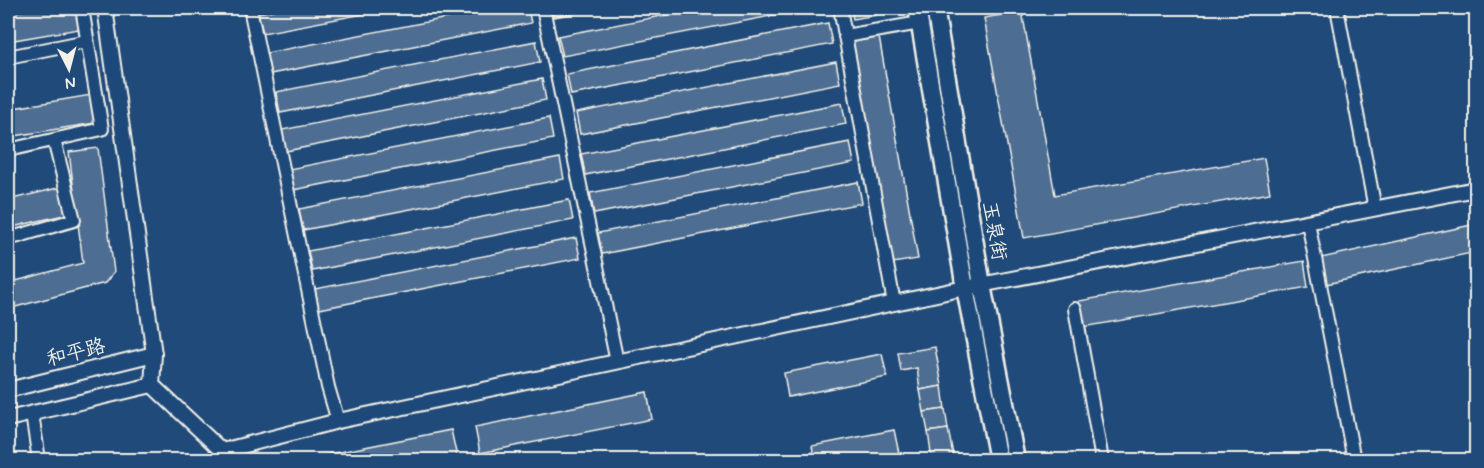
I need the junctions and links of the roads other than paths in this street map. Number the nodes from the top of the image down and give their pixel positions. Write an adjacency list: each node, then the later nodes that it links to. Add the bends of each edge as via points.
1 (82, 8): 10 (street)
2 (105, 8): 22 (street)
3 (250, 8): 28 (street)
4 (543, 8): 23 (street)
5 (840, 8): 9 (street)
6 (934, 8): 18 (main road, 玉泉街)
7 (1337, 8): 15 (street)
8 (919, 15): 9 (street); 19 (main road, 玉泉街)
9 (845, 36): 20 (street)
10 (87, 40): 11 (street); 12 (street, via 102,129)
11 (8, 57)
12 (54, 140): 13 (street); 17 (street, via 74,220)
13 (8, 150)
14 (1476, 189): 15 (street)
15 (1375, 209): 16 (street)
16 (1308, 222): 18 (street); 34 (street)
17 (8, 239)
18 (982, 285): 19 (street); 32 (main road, 玉泉街)
19 (965, 288): 20 (street); 31 (main road, 玉泉街)
20 (894, 303): 23 (street)
21 (1075, 309): 33 (street)
22 (154, 354): 24 (street); 25 (street, 和平路)
23 (617, 362): 28 (street)
24 (152, 385): 26 (street); 29 (street)
25 (8, 390)
26 (32, 414): 27 (street); 30 (street)
27 (8, 419)
28 (338, 421): 29 (street)
29 (226, 456)
30 (39, 460)
31 (999, 460)
32 (1016, 460)
33 (1102, 460)
34 (1354, 460)

